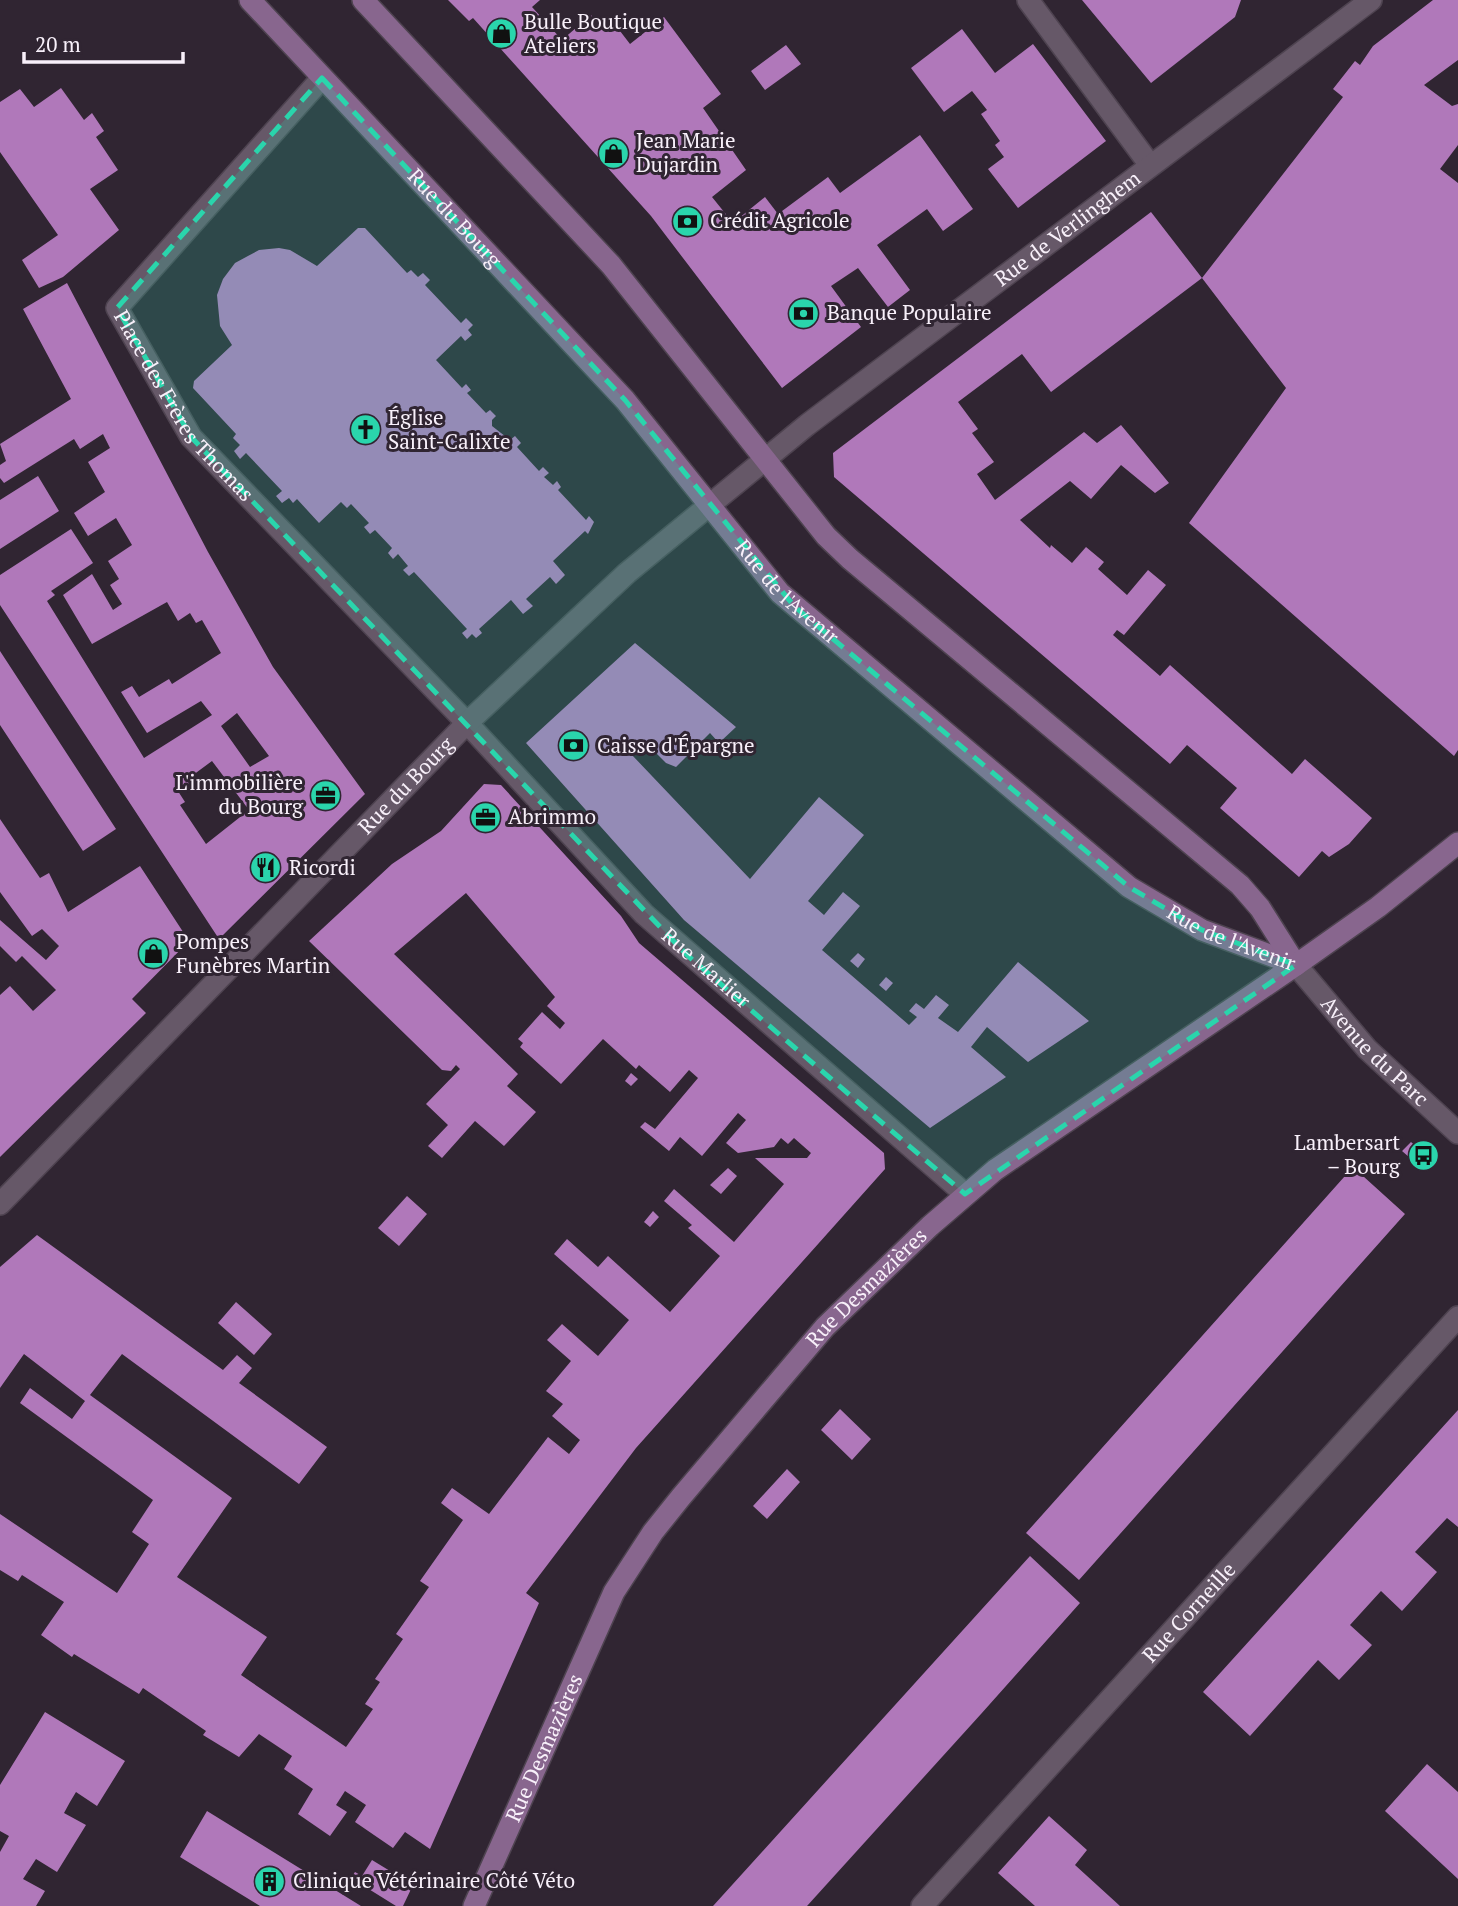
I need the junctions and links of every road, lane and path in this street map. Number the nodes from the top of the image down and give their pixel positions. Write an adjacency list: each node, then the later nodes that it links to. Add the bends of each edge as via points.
1 (250, 0): 5 (street, Rue du Bourg)
2 (363, 0): 7 (street, via 585,235)
3 (1028, 0): 6 (street)
4 (1371, 0): 6 (street, Rue de Verlinghem)
5 (322, 78): 8 (street, Rue du Bourg, via 606,379); 9 (street, Place des Frères Thomas, via 117,308 191,438)
6 (1150, 164): 7 (street, Rue de Verlinghem)
7 (765, 459): 8 (street, Rue du Bourg); 11 (street, Rue de l'Avenir, via 811,520 849,559 1240,885)
8 (710, 505): 9 (street, Rue du Bourg, via 627,573); 11 (street, Rue de l'Avenir, via 780,593 1129,887 1202,930)
9 (467, 723): 13 (street, Rue Marlier, via 644,915); 14 (street, Rue du Bourg)
10 (1458, 843): 11 (street, Rue Desmazières)
11 (1296, 965): 12 (street, Avenue du Parc, via 1367,1049); 13 (street, Rue Desmazières, via 1042,1136)
12 (1458, 1133)
13 (965, 1194): 16 (street, Rue Desmazières, via 825,1327 647,1540 614,1592)
14 (0, 1204)
15 (1458, 1317): 17 (street, Rue Corneille)
16 (474, 1906)
17 (922, 1906)

